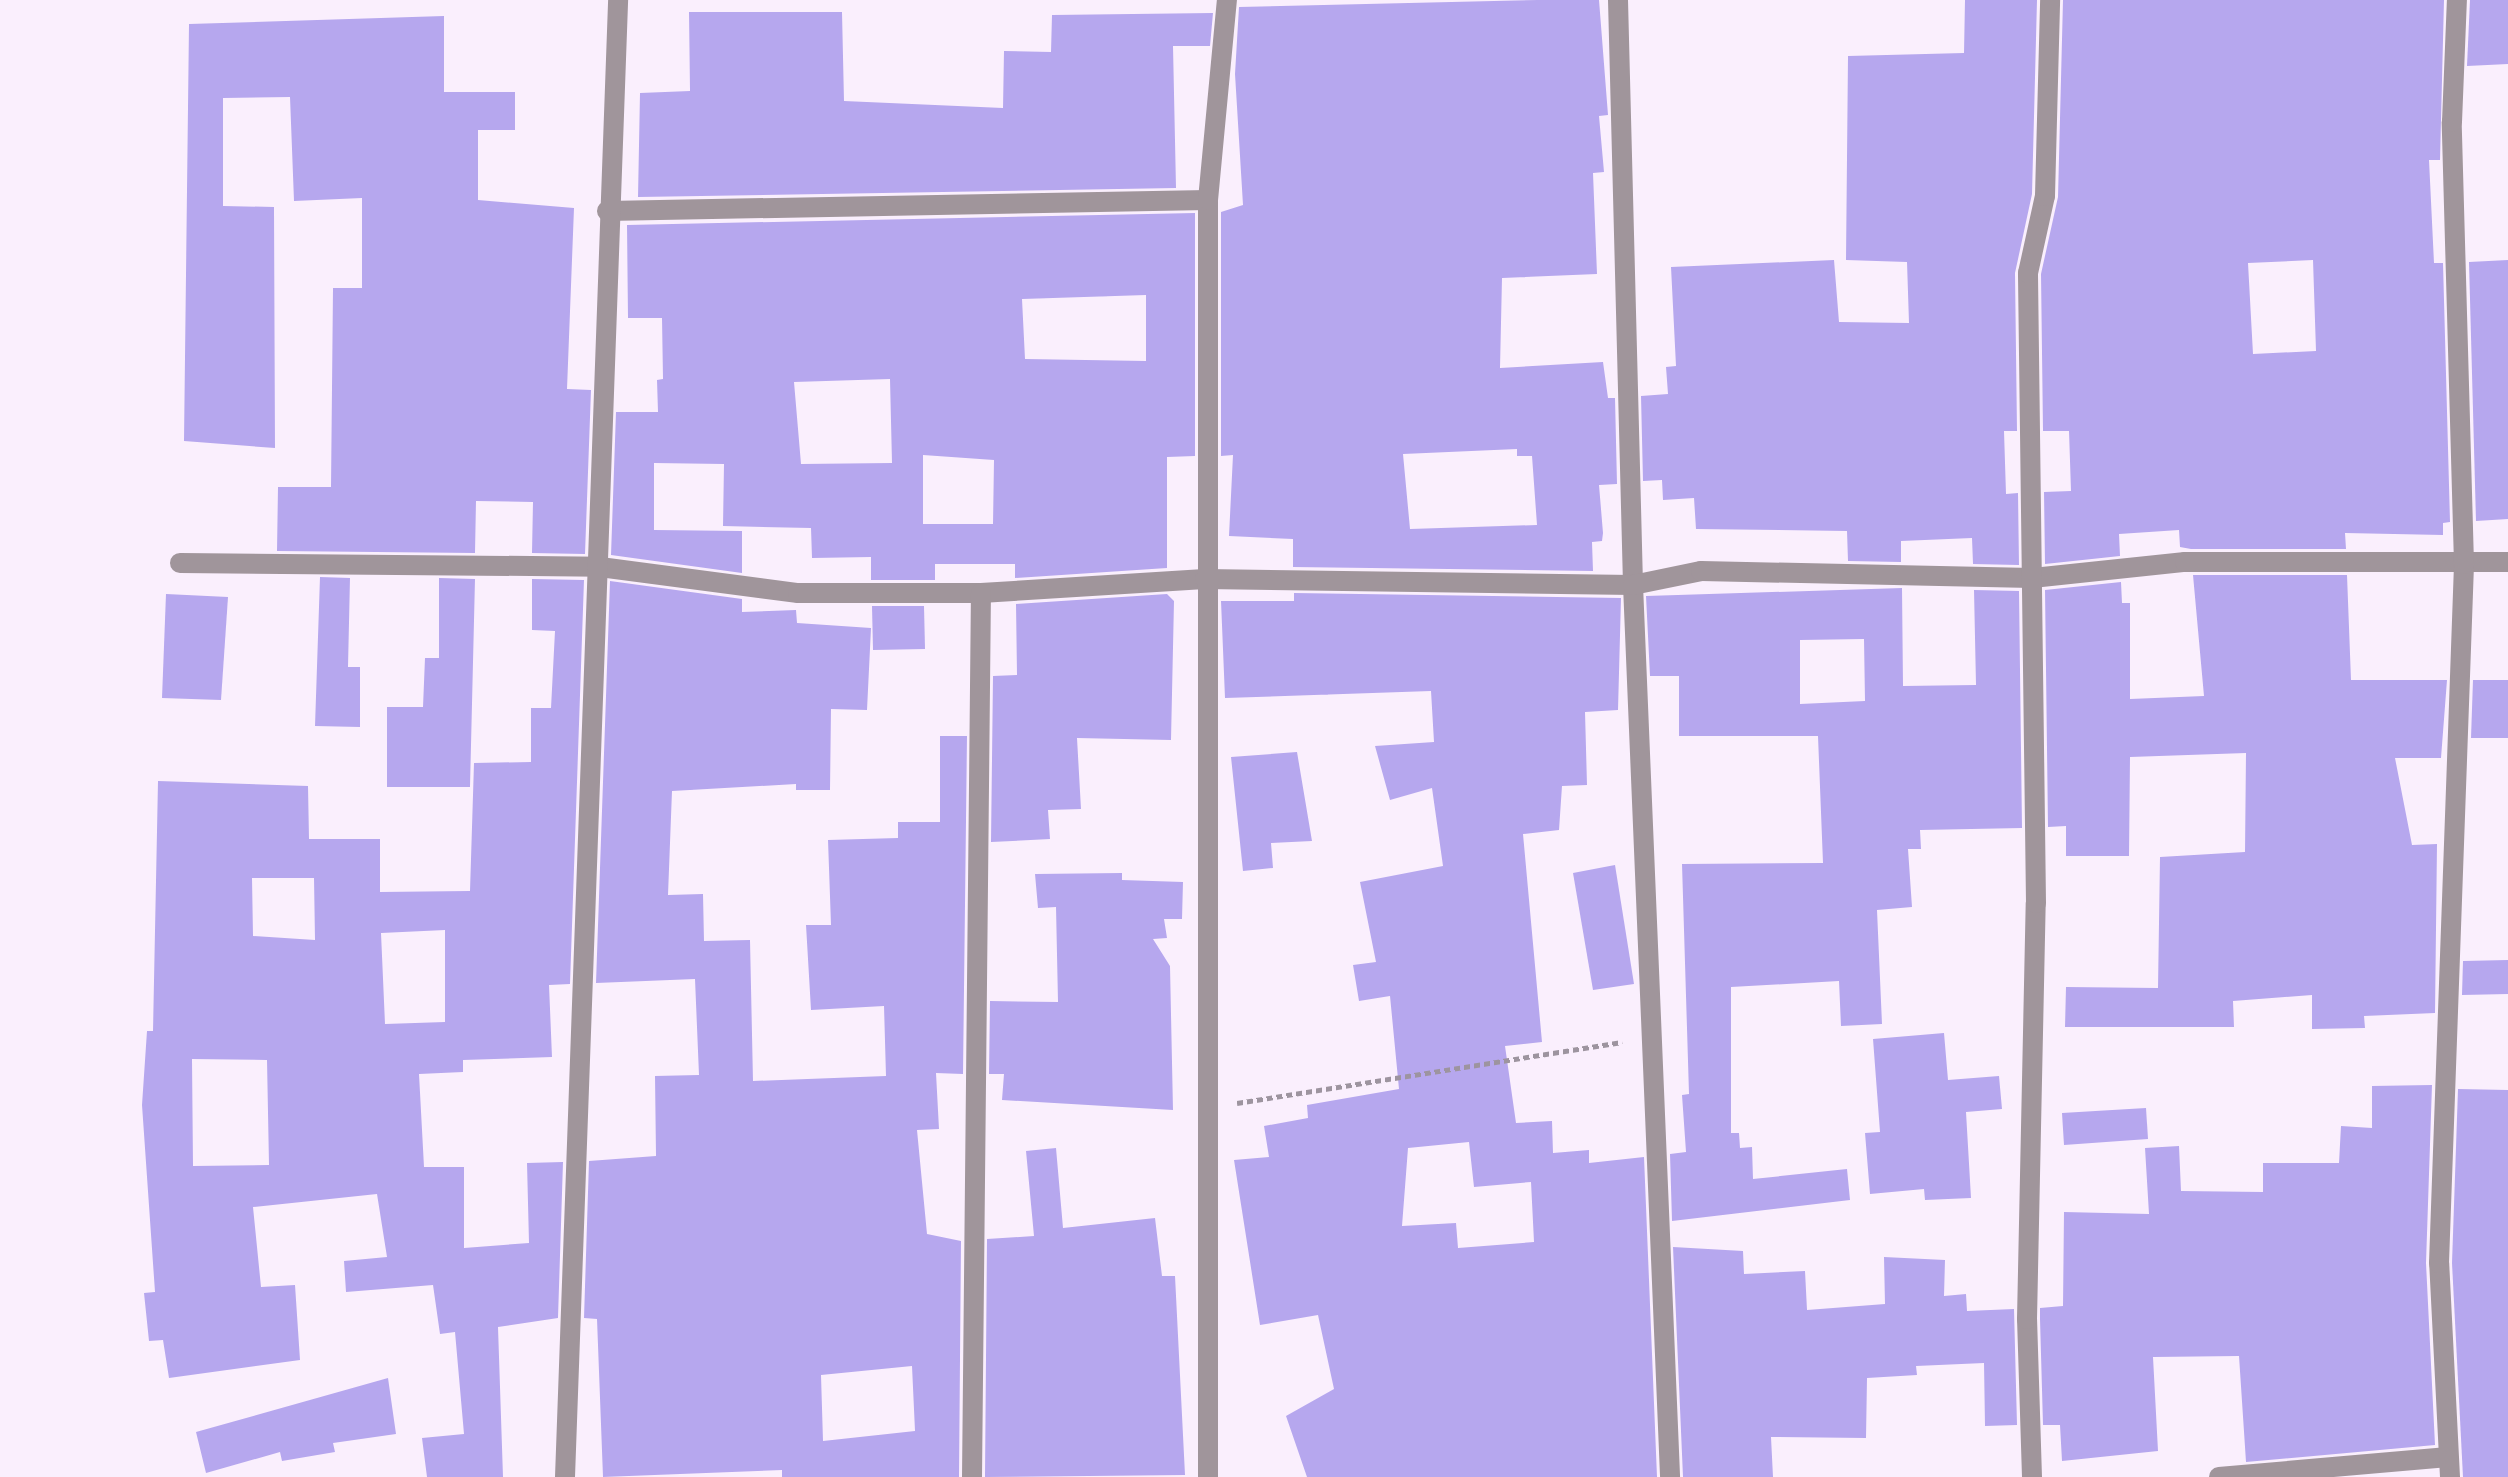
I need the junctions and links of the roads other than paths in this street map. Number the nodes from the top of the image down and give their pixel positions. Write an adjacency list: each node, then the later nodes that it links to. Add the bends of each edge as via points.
1 (618, 0): 7 (street)
2 (1227, 0): 6 (street)
3 (1618, 0): 14 (street)
4 (2050, 0): 12 (street, via 2045,196 2028,273)
5 (2457, 0): 10 (street, via 2452,122)
6 (1208, 200): 7 (street); 13 (street)
7 (607, 211): 11 (street)
8 (2508, 562): 10 (street)
9 (180, 563): 11 (street)
10 (2464, 564): 12 (street, via 2185,562); 16 (street, via 2439,1263)
11 (600, 567): 15 (street, via 798,593); 17 (street)
12 (2032, 578): 14 (street, via 1701,571); 21 (street)
13 (1205, 579): 14 (street); 15 (street); 19 (street)
14 (1633, 585): 20 (street)
15 (981, 593): 18 (street)
16 (2449, 1467): 22 (street)
17 (565, 1477)
18 (972, 1477)
19 (1208, 1477)
20 (1670, 1477)
21 (2032, 1477)
22 (2219, 1477)

